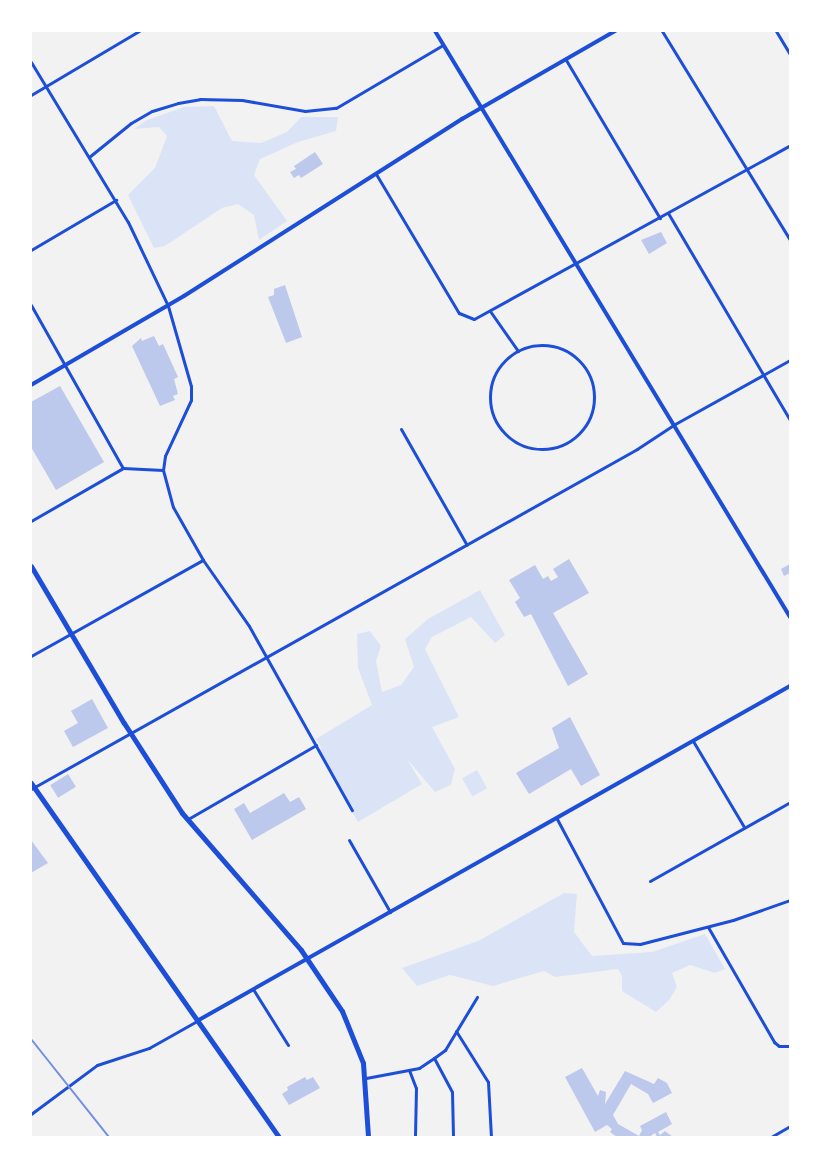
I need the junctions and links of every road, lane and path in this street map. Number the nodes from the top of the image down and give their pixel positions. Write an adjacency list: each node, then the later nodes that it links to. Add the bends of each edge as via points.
1 (139, 31): 10 (street)
2 (435, 31): 6 (street)
3 (615, 31): 8 (street)
4 (662, 31): 15 (street)
5 (776, 31): 7 (street)
6 (443, 45): 12 (street); 14 (street, via 336,108 305,111 242,100 200,99 178,103 152,111 131,123)
7 (790, 54)
8 (566, 60): 12 (street); 19 (street)
9 (31, 62): 10 (street)
10 (46, 86): 11 (street); 14 (street)
11 (31, 95)
12 (479, 109): 16 (street); 22 (street)
13 (790, 145): 15 (street)
14 (89, 156): 17 (street)
15 (746, 170): 18 (street); 20 (street)
16 (376, 174): 24 (street); 25 (street, via 459,312 474,318)
17 (116, 200): 21 (street); 24 (street)
18 (668, 213): 19 (street); 29 (street)
19 (660, 218): 22 (street)
20 (790, 240)
21 (31, 250)
22 (574, 265): 25 (street); 32 (street)
23 (31, 305): 28 (street)
24 (168, 306): 28 (street); 35 (street, via 192,386 190,400 165,456)
25 (490, 311): 26 (street)
26 (518, 351): 26 (street, via 541,345 565,350 576,357 590,376 594,388 593,413 580,434 569,443 540,450 525,447 501,429 493,416 491,386 496,372)
27 (790, 360): 29 (street)
28 (65, 365): 30 (street); 34 (street)
29 (763, 374): 31 (street); 32 (street)
30 (31, 385)
31 (790, 420)
32 (675, 424): 37 (street, via 637,450); 40 (street)
33 (401, 429): 37 (street)
34 (123, 468): 35 (street); 36 (street)
35 (163, 470): 38 (street, via 173,507)
36 (31, 521)
37 (467, 544): 43 (street)
38 (203, 560): 41 (street); 43 (street, via 237,606)
39 (31, 566): 41 (main road)
40 (790, 617)
41 (70, 633): 42 (street); 45 (main road)
42 (31, 656)
43 (264, 657): 45 (street); 47 (street)
44 (790, 686): 46 (street)
45 (130, 732): 48 (street); 51 (main road)
46 (693, 740): 52 (street); 53 (street)
47 (316, 745): 50 (street); 51 (street)
48 (32, 786): 62 (main road)
49 (790, 802): 53 (street)
50 (352, 810)
51 (188, 819): 59 (main road)
52 (557, 820): 57 (street); 58 (street, via 623,943 637,944)
53 (744, 827): 55 (street)
54 (349, 840): 57 (street)
55 (650, 881)
56 (790, 900): 58 (street)
57 (390, 912): 59 (street)
58 (708, 927): 65 (street, via 779,1046)
59 (308, 958): 60 (street); 68 (main road, via 350,1028)
60 (253, 989): 62 (street); 64 (street)
61 (477, 997): 63 (street)
62 (197, 1021): 69 (street, via 149,1048 97,1065); 71 (main road)
63 (456, 1031): 66 (street, via 445,1050); 75 (street, via 488,1082)
64 (288, 1044)
65 (790, 1046)
66 (434, 1058): 67 (street); 74 (street, via 452,1092)
67 (409, 1070): 68 (street); 73 (street, via 416,1088)
68 (366, 1078): 72 (main road)
69 (31, 1114)
70 (790, 1126): 76 (street)
71 (279, 1137)
72 (368, 1137)
73 (415, 1137)
74 (453, 1137)
75 (491, 1137)
76 (771, 1137)

